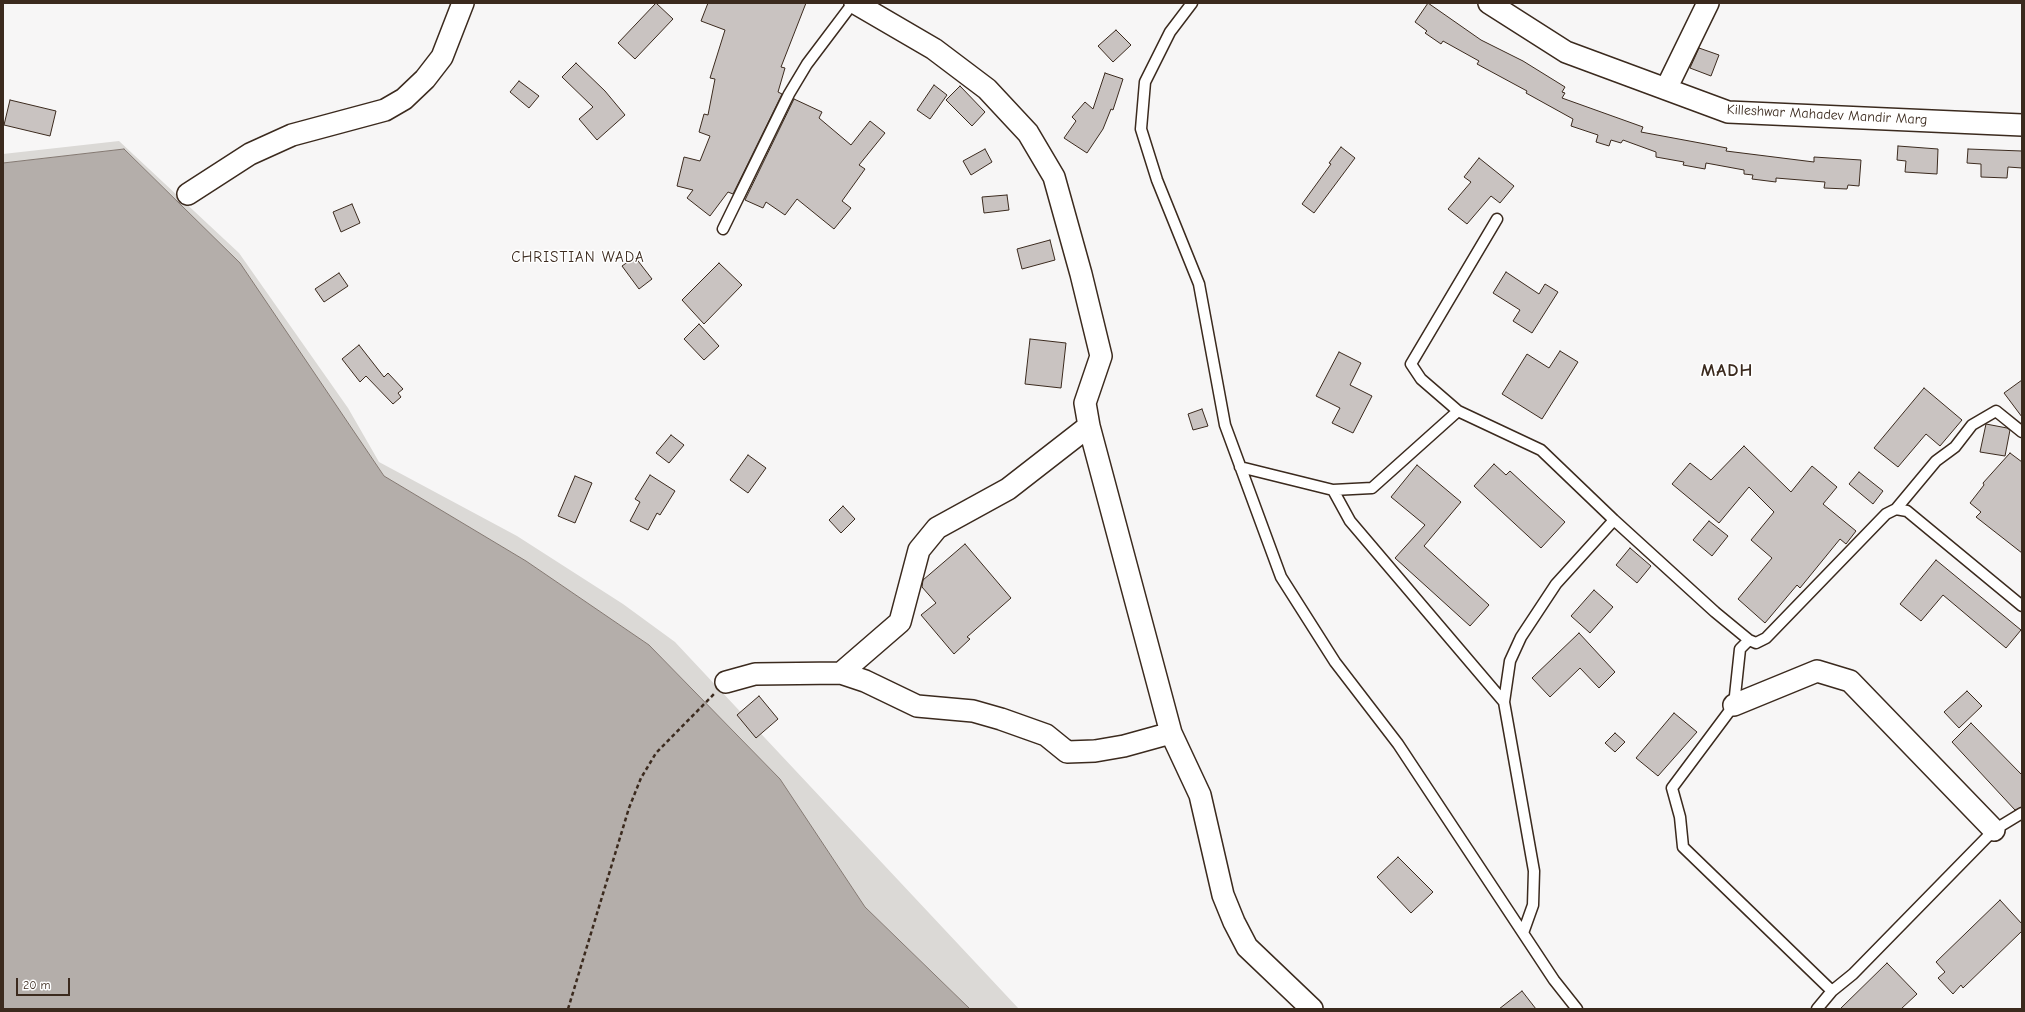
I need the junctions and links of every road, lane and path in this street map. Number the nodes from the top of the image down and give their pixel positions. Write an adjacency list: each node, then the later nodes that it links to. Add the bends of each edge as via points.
1 (463, 3): 8 (street, via 442,57 425,79 404,99 385,110 292,135 250,154)
2 (854, 3): 10 (lane, via 807,64); 12 (street, via 934,49 987,89 1028,133 1054,177 1101,356 1085,403)
3 (1192, 3): 14 (lane, via 1170,32 1145,82 1141,129 1157,180 1199,284 1225,425)
4 (1489, 3): 6 (street, Killeshwar Mahadev Mandir Marg, via 1566,52)
5 (1708, 3): 6 (street)
6 (1666, 89): 7 (street, Killeshwar Mahadev Mandir Marg, via 1728,112)
7 (2022, 125)
8 (188, 194)
9 (1497, 219): 11 (lane, via 1411,364 1421,379)
10 (723, 229)
11 (1458, 411): 15 (lane, via 1372,488); 17 (lane, via 1541,450)
12 (1089, 426): 20 (street, via 1008,489 937,528 919,550 900,622); 24 (street)
13 (2022, 432): 16 (lane, via 1996,411 1972,425 1955,447 1936,461)
14 (1240, 467): 15 (lane); 27 (lane, via 1281,577 1335,662 1398,744)
15 (1333, 490): 22 (lane, via 1350,521)
16 (1896, 509): 18 (lane, via 1907,510); 19 (lane, via 1886,514 1766,638 1756,643)
17 (1614, 520): 19 (lane); 22 (lane, via 1556,584 1521,637 1510,660)
18 (2022, 606)
19 (1749, 640): 23 (lane, via 1740,649)
20 (842, 673): 21 (street, via 755,674); 24 (street, via 917,706 973,711 1001,719 1046,735 1067,752 1124,746)
21 (726, 682): 29 (path, via 656,753 641,778 629,808)
22 (1504, 702): 27 (lane, via 1534,871 1533,905)
23 (1734, 705): 26 (street, via 1817,671 1850,681); 28 (lane, via 1672,788 1680,817 1683,847)
24 (1172, 733): 30 (street, via 1200,795 1223,896 1234,922 1247,946)
25 (2022, 813): 26 (lane)
26 (1994, 830): 28 (lane, via 1853,974)
27 (1523, 933): 31 (lane)
28 (1832, 991): 32 (lane)
29 (568, 1009)
30 (1312, 1009)
31 (1577, 1009)
32 (1817, 1009)

